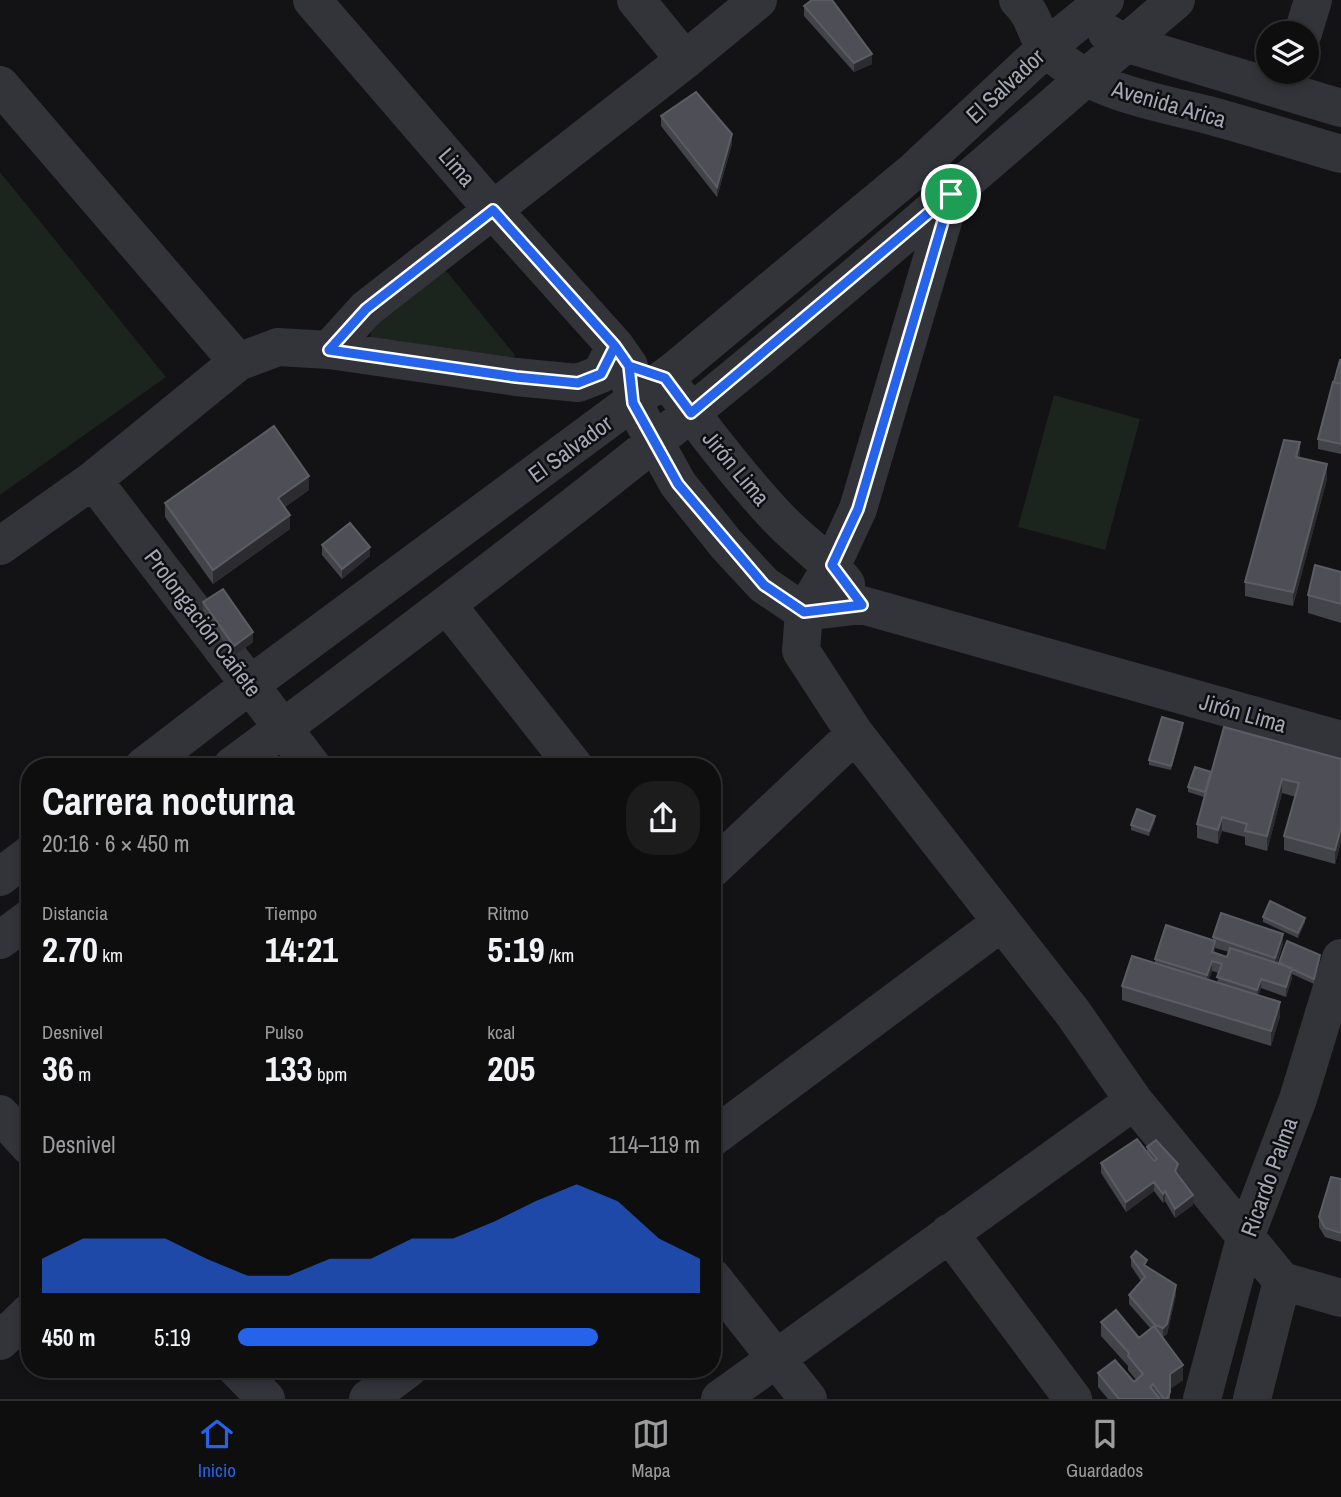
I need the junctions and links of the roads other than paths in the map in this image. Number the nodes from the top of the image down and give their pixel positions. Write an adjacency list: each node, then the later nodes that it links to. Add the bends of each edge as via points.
1 (312, 0): 19 (street, Lima)
2 (636, 0): 11 (street)
3 (758, 0): 11 (street)
4 (1175, 0): 9 (street, El Salvador)
5 (1312, 0): 8 (street)
6 (1023, 5): 7 (street, Avenida Arica); 10 (street, Avenida Arica)
7 (1094, 10): 9 (street, Avenida Arica); 10 (street, El Salvador)
8 (1306, 21)
9 (1125, 43): 12 (street, Avenida Arica); 13 (street, El Salvador)
10 (1046, 48): 13 (street, Avenida Arica); 23 (street, El Salvador, via 915,170)
11 (685, 60): 19 (street)
12 (1256, 74)
13 (1087, 79): 17 (street, Avenida Arica, via 1126,95); 18 (street, El Salvador)
14 (1293, 84): 16 (street, Avenida Arica)
15 (0, 85): 21 (street)
16 (1341, 108)
17 (1341, 153)
18 (951, 194): 24 (street, El Salvador); 28 (street, via 858,509)
19 (493, 210): 20 (street, via 366,309); 22 (street, Lima)
20 (329, 350): 21 (street, via 278,347); 22 (street, via 578,383 601,374)
21 (238, 362): 26 (street)
22 (626, 372): 23 (street); 25 (street); 32 (street, El Salvador)
23 (665, 378): 24 (street, Jirón Lima)
24 (691, 413): 25 (street, El Salvador); 28 (street, Jirón Lima, via 780,520)
25 (654, 441): 29 (street, El Salvador); 31 (street, via 678,484 726,544 764,585)
26 (93, 480): 27 (street); 32 (street, Prolongación Cañete)
27 (0, 546)
28 (832, 565): 30 (street, Jirón Lima); 31 (street)
29 (447, 605): 33 (street, El Salvador); 39 (street)
30 (862, 605): 31 (street, Jirón Lima); 35 (street, Jirón Lima)
31 (804, 612): 34 (street, via 801,651)
32 (251, 684): 33 (street, Prolongación Cañete); 36 (street, El Salvador)
33 (283, 728): 37 (street, El Salvador); 38 (street, Prolongación Cañete)
34 (855, 734): 41 (street); 43 (street)
35 (1341, 740)
36 (154, 758)
37 (243, 758)
38 (306, 758)
39 (568, 758)
40 (21, 861): 42 (street)
41 (721, 861)
42 (0, 877)
43 (1002, 922): 47 (street); 48 (street)
44 (21, 925): 45 (street)
45 (0, 940)
46 (1341, 958): 50 (street, Ricardo Palma, via 1298,1099)
47 (1134, 1101): 49 (street); 50 (street)
48 (721, 1131)
49 (948, 1233): 56 (street); 63 (street)
50 (1246, 1236): 51 (street); 64 (street, Ricardo Palma)
51 (1282, 1281): 53 (street); 65 (street)
52 (721, 1288): 56 (street)
53 (1341, 1298)
54 (21, 1321): 55 (street)
55 (0, 1341)
56 (777, 1359): 61 (street); 62 (street)
57 (246, 1378): 59 (street)
58 (395, 1378): 60 (street)
59 (266, 1399)
60 (369, 1399)
61 (720, 1399)
62 (808, 1399)
63 (1073, 1399)
64 (1202, 1399)
65 (1252, 1399)

